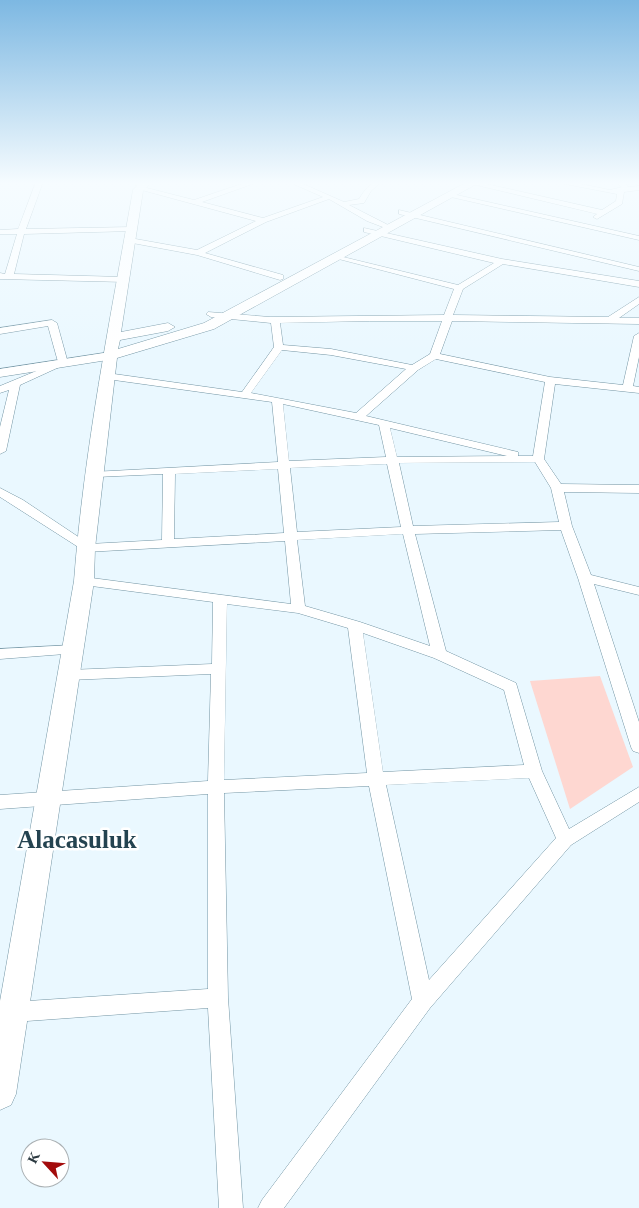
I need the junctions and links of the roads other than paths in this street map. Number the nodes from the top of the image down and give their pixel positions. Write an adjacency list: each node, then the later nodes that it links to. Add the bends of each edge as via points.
1 (19, 238): 13 (street)
2 (130, 238): 15 (main road)
3 (144, 238): 9 (street)
4 (227, 238): 9 (street)
5 (360, 238): 14 (main road)
6 (364, 238): 10 (main road)
7 (409, 238): 11 (street)
8 (513, 238): 12 (street)
9 (198, 253): 14 (street)
10 (335, 257): 17 (street); 20 (main road)
11 (501, 262): 16 (street); 17 (street)
12 (639, 269)
13 (4, 276): 15 (street)
14 (280, 277): 19 (main road)
15 (123, 280): 28 (main road)
16 (639, 284)
17 (459, 288): 21 (street)
18 (639, 300): 23 (street)
19 (211, 314): 20 (street); 28 (main road)
20 (226, 317): 22 (street); 28 (main road, via 209,326)
21 (449, 318): 22 (street); 23 (street); 29 (street)
22 (275, 319): 27 (street)
23 (610, 320): 24 (street)
24 (639, 321)
25 (0, 331): 30 (street, via 52,323)
26 (639, 336): 35 (street)
27 (279, 347): 31 (street, via 331,352); 38 (street)
28 (110, 356): 30 (street); 38 (street); 47 (main road)
29 (434, 356): 31 (street); 33 (street)
30 (63, 363): 32 (street); 34 (street)
31 (414, 368): 40 (street)
32 (0, 373)
33 (550, 380): 35 (street); 43 (street)
34 (15, 385): 36 (street); 42 (street)
35 (627, 388): 37 (street)
36 (0, 390)
37 (639, 390)
38 (245, 395): 39 (street)
39 (277, 400): 40 (street); 45 (street)
40 (358, 416): 41 (street)
41 (384, 424): 43 (street); 44 (street)
42 (0, 450)
43 (538, 459): 44 (street); 48 (street)
44 (392, 460): 45 (street); 52 (street)
45 (283, 466): 46 (street); 53 (street)
46 (170, 471): 47 (street); 54 (street)
47 (96, 474): 55 (main road)
48 (557, 488): 49 (street); 51 (street)
49 (639, 489)
50 (0, 492): 55 (street)
51 (566, 526): 52 (street); 56 (street)
52 (408, 530): 53 (street); 64 (street)
53 (290, 537): 54 (street); 60 (street)
54 (168, 543): 55 (street)
55 (86, 548): 57 (main road)
56 (585, 578): 58 (street); 67 (street)
57 (84, 581): 59 (street); 62 (main road)
58 (639, 591)
59 (220, 600): 60 (street); 65 (street)
60 (298, 609): 61 (street)
61 (355, 625): 64 (street); 69 (street)
62 (73, 650): 63 (street); 66 (main road)
63 (0, 654)
64 (439, 654): 68 (street, via 511,687)
65 (219, 669): 66 (street); 70 (street)
66 (69, 675): 72 (main road)
67 (639, 747)
68 (534, 770): 69 (street); 74 (street)
69 (376, 779): 70 (street); 76 (street)
70 (216, 787): 72 (street); 75 (street)
71 (639, 794): 74 (street)
72 (47, 798): 73 (street); 77 (main road)
73 (0, 802)
74 (565, 840): 76 (street)
75 (218, 998): 77 (street); 79 (street)
76 (423, 1001): 80 (street)
77 (13, 1012): 78 (main road)
78 (0, 1094)
79 (232, 1208)
80 (270, 1208)

